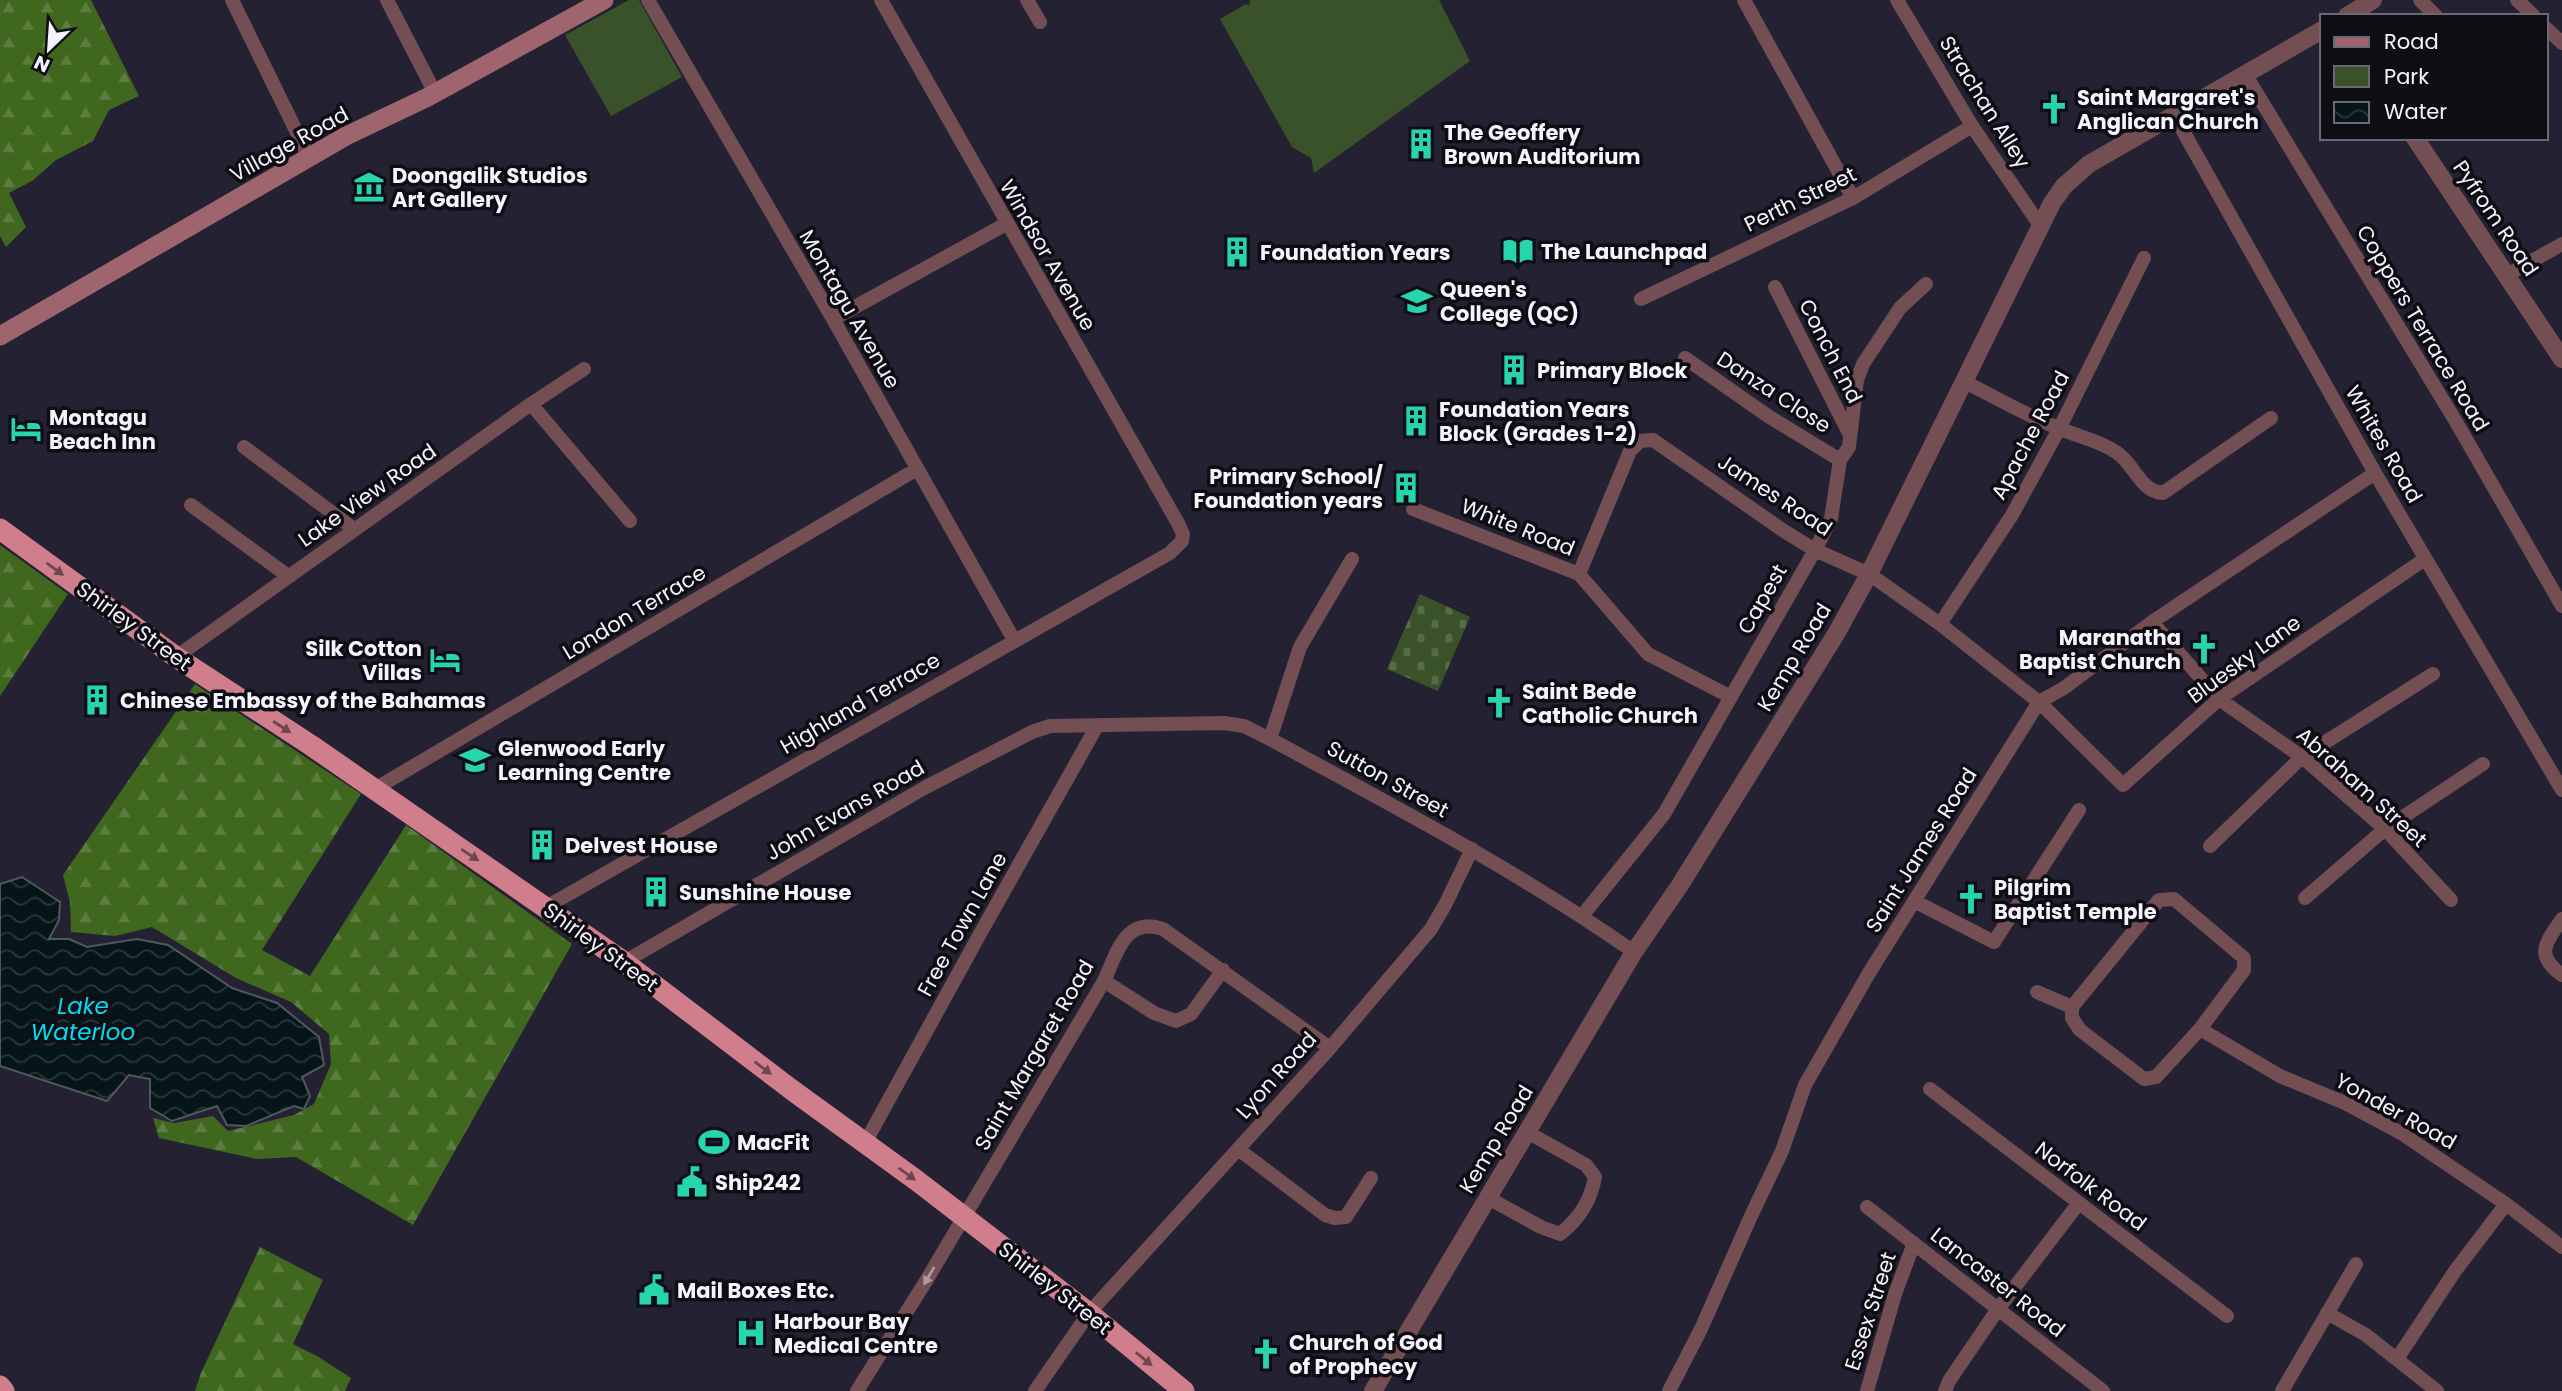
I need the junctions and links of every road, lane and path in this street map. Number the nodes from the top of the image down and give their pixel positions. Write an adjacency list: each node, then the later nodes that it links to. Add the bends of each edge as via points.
1 (232, 0): 24 (street)
2 (387, 0): 20 (street)
3 (604, 0): 20 (main road, Village Road)
4 (648, 0): 34 (street, Montagu Avenue)
5 (881, 0): 26 (street, Windsor Avenue)
6 (1027, 0): 15 (street)
7 (1744, 0): 25 (street)
8 (2373, 0): 12 (street)
9 (2420, 0): 13 (street)
10 (2517, 0): 14 (street)
11 (1901, 2): 22 (street, Strachan Alley)
12 (2349, 9)
13 (2435, 14)
14 (2532, 14)
15 (1040, 22)
16 (2548, 30): 18 (street)
17 (2320, 31): 19 (street, Kemp Road)
18 (2562, 43)
19 (2245, 74): 21 (street, Kemp Road); 60 (street, Coppers Terrace Road)
20 (435, 93): 24 (main road, Village Road)
21 (2174, 115): 27 (street, Kemp Road, via 2077,174 2052,202); 47 (street, Whites Road)
22 (1972, 126): 25 (street, Perth Street); 27 (street, Strachan Alley)
23 (2416, 140): 30 (street, Pyfrom Road)
24 (309, 157): 35 (main road, Village Road)
25 (1853, 198): 33 (street, Perth Street)
26 (1006, 225): 34 (street); 53 (street, Windsor Avenue)
27 (2040, 225): 39 (street, Kemp Road)
28 (2562, 244): 30 (street)
29 (2144, 258): 42 (street, Apache Road)
30 (2507, 275): 37 (street, Pyfrom Road)
31 (1926, 284): 43 (street, Capest, via 1900,308 1863,364)
32 (1775, 287): 43 (street, Conch End)
33 (1641, 299)
34 (833, 319): 46 (street, Montagu Avenue)
35 (0, 336)
36 (1685, 358): 45 (street, Danza Close)
37 (2562, 359)
38 (584, 369): 40 (street, Lake View Road)
39 (1963, 381): 42 (street); 58 (street, Kemp Road)
40 (531, 404): 50 (street); 52 (street, Lake View Road)
41 (2271, 418): 42 (street, via 2163,493 2143,484 2118,453)
42 (2059, 429): 62 (street, Apache Road, via 2012,514)
43 (1849, 433): 45 (street, Capest, via 1849,447)
44 (244, 447): 52 (street)
45 (1840, 460): 54 (street, Capest, via 1831,519)
46 (916, 469): 63 (street, Montagu Avenue); 73 (street, London Terrace)
47 (2375, 473): 56 (street, Whites Road); 61 (street, Saint James Road)
48 (191, 505): 59 (street)
49 (1413, 509): 57 (street, White Road)
50 (630, 521)
51 (0, 529): 64 (highway, Shirley Street, one-way to 64)
52 (354, 529): 59 (street, Lake View Road)
53 (1181, 529): 63 (street, Highland Terrace, via 1182,541 1175,550)
54 (1815, 550): 57 (street, James Road, via 1665,447 1644,439 1630,451); 58 (street, James Road); 66 (street, Capest)
55 (1352, 559): 70 (street, via 1300,647)
56 (2426, 559): 67 (street, Bluesky Lane); 74 (street, Whites Road)
57 (1579, 574): 66 (street, White Road, via 1648,654)
58 (1869, 574): 62 (street, James Road); 85 (street, Kemp Road, via 1687,874)
59 (288, 576): 64 (street, Lake View Road)
60 (2562, 606)
61 (2152, 622): 67 (street, Abraham Street); 68 (street, Saint James Road)
62 (1940, 624): 68 (street, James Road)
63 (1014, 640): 82 (street, Highland Terrace)
64 (176, 657): 73 (highway, Shirley Street, one-way to 73)
65 (2432, 674): 71 (street)
66 (1730, 696): 83 (street, Capest, via 1664,814)
67 (2219, 699): 68 (street, Bluesky Lane, via 2123,785); 71 (street, Abraham Street)
68 (2039, 702): 81 (street, Saint James Road)
69 (1097, 726): 70 (street, Sutton Street, via 1224,723 1244,726); 86 (street, John Evans Road, via 1050,726 1032,732); 96 (street, Free Town Lane)
70 (1270, 739): 78 (street, Sutton Street)
71 (2302, 757): 76 (street, Abraham Street); 77 (street)
72 (2483, 764): 76 (street)
73 (373, 790): 82 (highway, Shirley Street, one-way to 82)
74 (2562, 790)
75 (2079, 810): 81 (street, via 1994,943)
76 (2385, 829): 79 (street); 80 (street, Abraham Street)
77 (2210, 846)
78 (1472, 849): 83 (street, Sutton Street); 93 (street, Lyon Road, via 1431,929)
79 (2305, 898)
80 (2451, 900)
81 (1914, 901): 118 (street, Saint James Road, via 1805,1085 1782,1152)
82 (546, 907): 86 (highway, Shirley Street)
83 (1582, 916): 85 (street, Sutton Street)
84 (2562, 919): 88 (street, via 2545,949 2549,964)
85 (1634, 952): 95 (street, Kemp Road)
86 (624, 962): 96 (highway, Shirley Street, one-way to 96)
87 (1223, 970): 89 (street, via 1191,1014 1176,1021 1154,1013); 89 (street, Saint Margaret Road, via 1163,929 1147,924 1128,934); 93 (street)
88 (2562, 975)
89 (1104, 981): 103 (street, Saint Margaret Road)
90 (2036, 992): 91 (street)
91 (2072, 1007): 92 (street, via 2072,1018 2080,1030 2144,1079 2155,1077); 92 (street, via 2159,900 2174,899 2244,958 2244,970)
92 (2200, 1029): 101 (street, Yonder Road, via 2280,1076 2345,1103 2400,1133)
93 (1330, 1048): 97 (street, Lyon Road)
94 (1930, 1089): 100 (street, Norfolk Road)
95 (1527, 1132): 99 (street, Kemp Road); 99 (street, via 1586,1166 1595,1177 1575,1222 1560,1234)
96 (865, 1143): 103 (highway, Shirley Street, one-way to 103)
97 (1238, 1149): 98 (street, via 1335,1218 1346,1217); 108 (street, Lyon Road)
98 (1371, 1178)
99 (1488, 1198): 117 (street, Kemp Road)
100 (2078, 1204): 107 (street); 110 (street, Norfolk Road)
101 (2506, 1204): 105 (street, Yonder Road); 111 (street)
102 (1867, 1207): 104 (street, Lancaster Road)
103 (963, 1216): 108 (highway, Shirley Street); 114 (street, Saint Margaret Road, one-way to 114)
104 (1914, 1243): 107 (street, Lancaster Road); 119 (street, Essex Street)
105 (2562, 1247)
106 (2356, 1264): 109 (street)
107 (1998, 1309): 120 (street); 121 (street, Lancaster Road)
108 (1089, 1313): 115 (street, Lyon Road); 116 (highway, Shirley Street, one-way to 116)
109 (2328, 1313): 111 (street); 122 (street)
110 (2227, 1316)
111 (2397, 1359): 123 (street)
112 (0, 1386): 113 (highway)
113 (4, 1391)
114 (857, 1391)
115 (1035, 1391)
116 (1184, 1391)
117 (1373, 1391)
118 (1669, 1391)
119 (1867, 1391)
120 (1945, 1391)
121 (2103, 1391)
122 (2282, 1391)
123 (2437, 1391)

